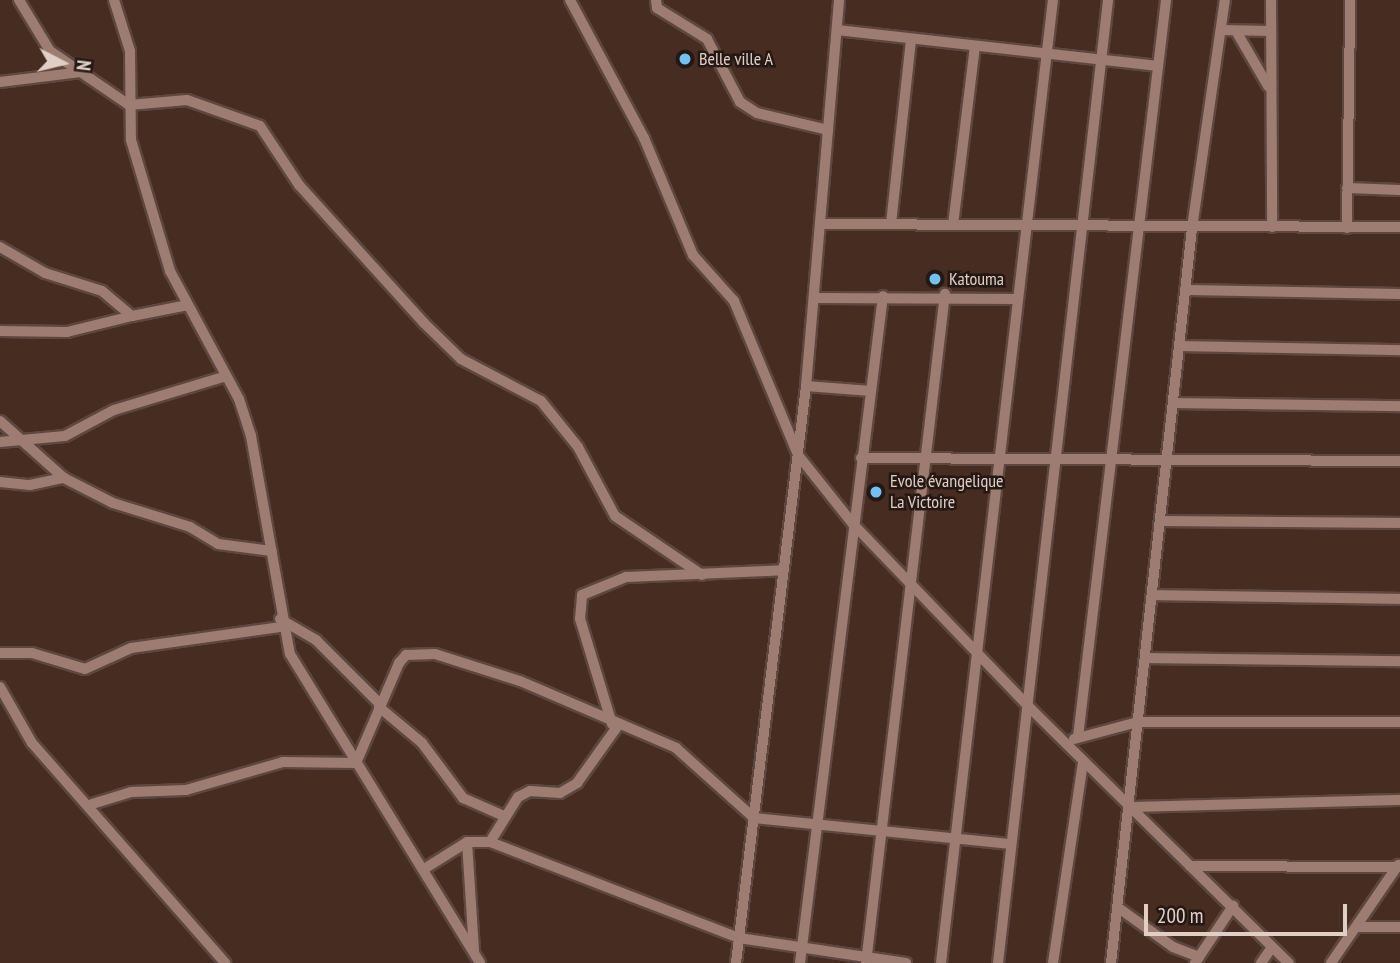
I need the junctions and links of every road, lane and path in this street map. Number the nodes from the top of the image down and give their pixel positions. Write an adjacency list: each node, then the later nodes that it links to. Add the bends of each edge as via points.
1 (19, 0): 21 (street, via 50,51)
2 (114, 0): 24 (street, via 130,51)
3 (570, 0): 58 (street, via 644,138 693,256 734,301)
4 (656, 0): 25 (street, via 657,8 707,39 740,102 757,113)
5 (839, 0): 12 (street)
6 (1054, 0): 18 (street)
7 (1108, 0): 19 (street)
8 (1166, 0): 20 (street)
9 (1225, 0): 13 (street)
10 (1271, 0): 15 (street)
11 (1350, 0): 26 (street)
12 (837, 30): 16 (street); 25 (street)
13 (1221, 30): 14 (street); 35 (street)
14 (1236, 31): 15 (street); 23 (street)
15 (1271, 31): 23 (street)
16 (911, 39): 17 (street); 29 (street)
17 (975, 46): 18 (street); 30 (street)
18 (1047, 55): 19 (street); 31 (street)
19 (1099, 60): 20 (street); 32 (street)
20 (1156, 66): 33 (street)
21 (82, 72): 22 (street); 24 (street)
22 (0, 82)
23 (1269, 87): 36 (street)
24 (130, 104): 45 (street, via 131,140 170,271); 73 (street, via 187,100 260,126 299,185 424,323 461,359 541,401 578,447 615,516)
25 (828, 130): 28 (street)
26 (1348, 188): 27 (street); 37 (street)
27 (1400, 190)
28 (820, 223): 29 (street); 43 (street)
29 (891, 224): 30 (street)
30 (953, 225): 31 (street)
31 (1024, 226): 32 (street); 44 (street)
32 (1081, 226): 33 (street); 62 (street)
33 (1137, 227): 35 (street); 63 (street)
34 (1400, 227): 37 (street)
35 (1192, 228): 36 (street); 39 (street)
36 (1272, 228): 37 (street)
37 (1347, 228)
38 (0, 247): 46 (street, via 45,273 102,291)
39 (1189, 290): 41 (street); 48 (street)
40 (945, 294): 42 (street); 44 (street); 60 (street)
41 (1400, 294)
42 (883, 296): 43 (street); 52 (street)
43 (815, 298): 51 (street)
44 (1016, 299): 61 (street)
45 (188, 305): 46 (street); 50 (street)
46 (132, 316): 47 (street, via 67,332)
47 (0, 331)
48 (1183, 346): 49 (street); 53 (street)
49 (1400, 350)
50 (223, 377): 56 (street, via 114,410 72,434); 71 (street, via 251,436)
51 (806, 386): 52 (street); 58 (street)
52 (871, 391): 59 (street)
53 (1177, 403): 54 (street); 64 (street)
54 (1400, 405)
55 (0, 421): 56 (street)
56 (23, 437): 57 (street); 66 (street)
57 (0, 442)
58 (798, 455): 70 (street); 72 (street)
59 (862, 458): 60 (street); 70 (street)
60 (927, 458): 61 (street); 74 (street)
61 (996, 460): 62 (street); 78 (street)
62 (1055, 460): 63 (street); 84 (street)
63 (1113, 461): 64 (street); 88 (street)
64 (1168, 461): 65 (street); 68 (street)
65 (1400, 461)
66 (64, 478): 67 (street, via 30,485); 71 (street, via 145,516 190,527 218,544)
67 (0, 482)
68 (1164, 521): 69 (street); 75 (street)
69 (1400, 523)
70 (853, 524): 74 (street); 97 (street)
71 (272, 551): 77 (street)
72 (784, 570): 73 (street); 96 (street)
73 (702, 575): 87 (street, via 617,578 582,595 580,619)
74 (914, 587): 78 (street); 98 (street)
75 (1153, 595): 76 (street); 80 (street)
76 (1400, 599)
77 (280, 623): 79 (street, via 131,648 85,669 32,653); 83 (street, via 316,640); 91 (street, via 308,687)
78 (973, 646): 84 (street); 99 (street)
79 (0, 653)
80 (1146, 658): 81 (street); 85 (street)
81 (1400, 660)
82 (0, 687): 93 (street, via 32,743)
83 (380, 706): 87 (street, via 406,655 435,654 520,681); 91 (street); 95 (street, via 422,743 463,799)
84 (1031, 709): 89 (street); 102 (street)
85 (1138, 722): 86 (street); 88 (street); 94 (street)
86 (1400, 722)
87 (615, 726): 95 (street, via 577,783 552,795 524,792); 96 (street, via 686,755)
88 (1078, 737): 89 (street)
89 (1066, 744): 90 (street)
90 (1083, 762): 94 (street); 123 (street)
91 (356, 763): 93 (street, via 283,762 186,790 131,792); 105 (street)
92 (1400, 800): 94 (street)
93 (92, 804): 116 (street)
94 (1128, 807): 104 (street); 107 (street)
95 (504, 816): 101 (street)
96 (754, 818): 97 (street); 110 (street)
97 (818, 824): 98 (street); 112 (street)
98 (882, 830): 99 (street); 114 (street)
99 (952, 839): 102 (street); 121 (street)
100 (467, 842): 101 (street); 105 (street); 113 (street)
101 (490, 842): 110 (street)
102 (1009, 844): 122 (street)
103 (1399, 865): 104 (street); 108 (street)
104 (1189, 866): 106 (street)
105 (424, 869): 113 (street)
106 (1233, 906): 111 (street); 115 (street)
107 (1120, 908): 115 (street); 124 (street)
108 (1359, 927): 109 (street); 127 (street)
109 (1400, 928)
110 (739, 938): 112 (street); 118 (street)
111 (1272, 947): 125 (street); 126 (street)
112 (801, 950): 114 (street); 119 (street)
113 (474, 951): 117 (street)
114 (867, 960): 120 (street)
115 (1197, 960)
116 (225, 963)
117 (480, 963)
118 (736, 963)
119 (800, 963)
120 (906, 963)
121 (941, 963)
122 (998, 963)
123 (1053, 963)
124 (1111, 963)
125 (1261, 963)
126 (1289, 963)
127 (1331, 963)

